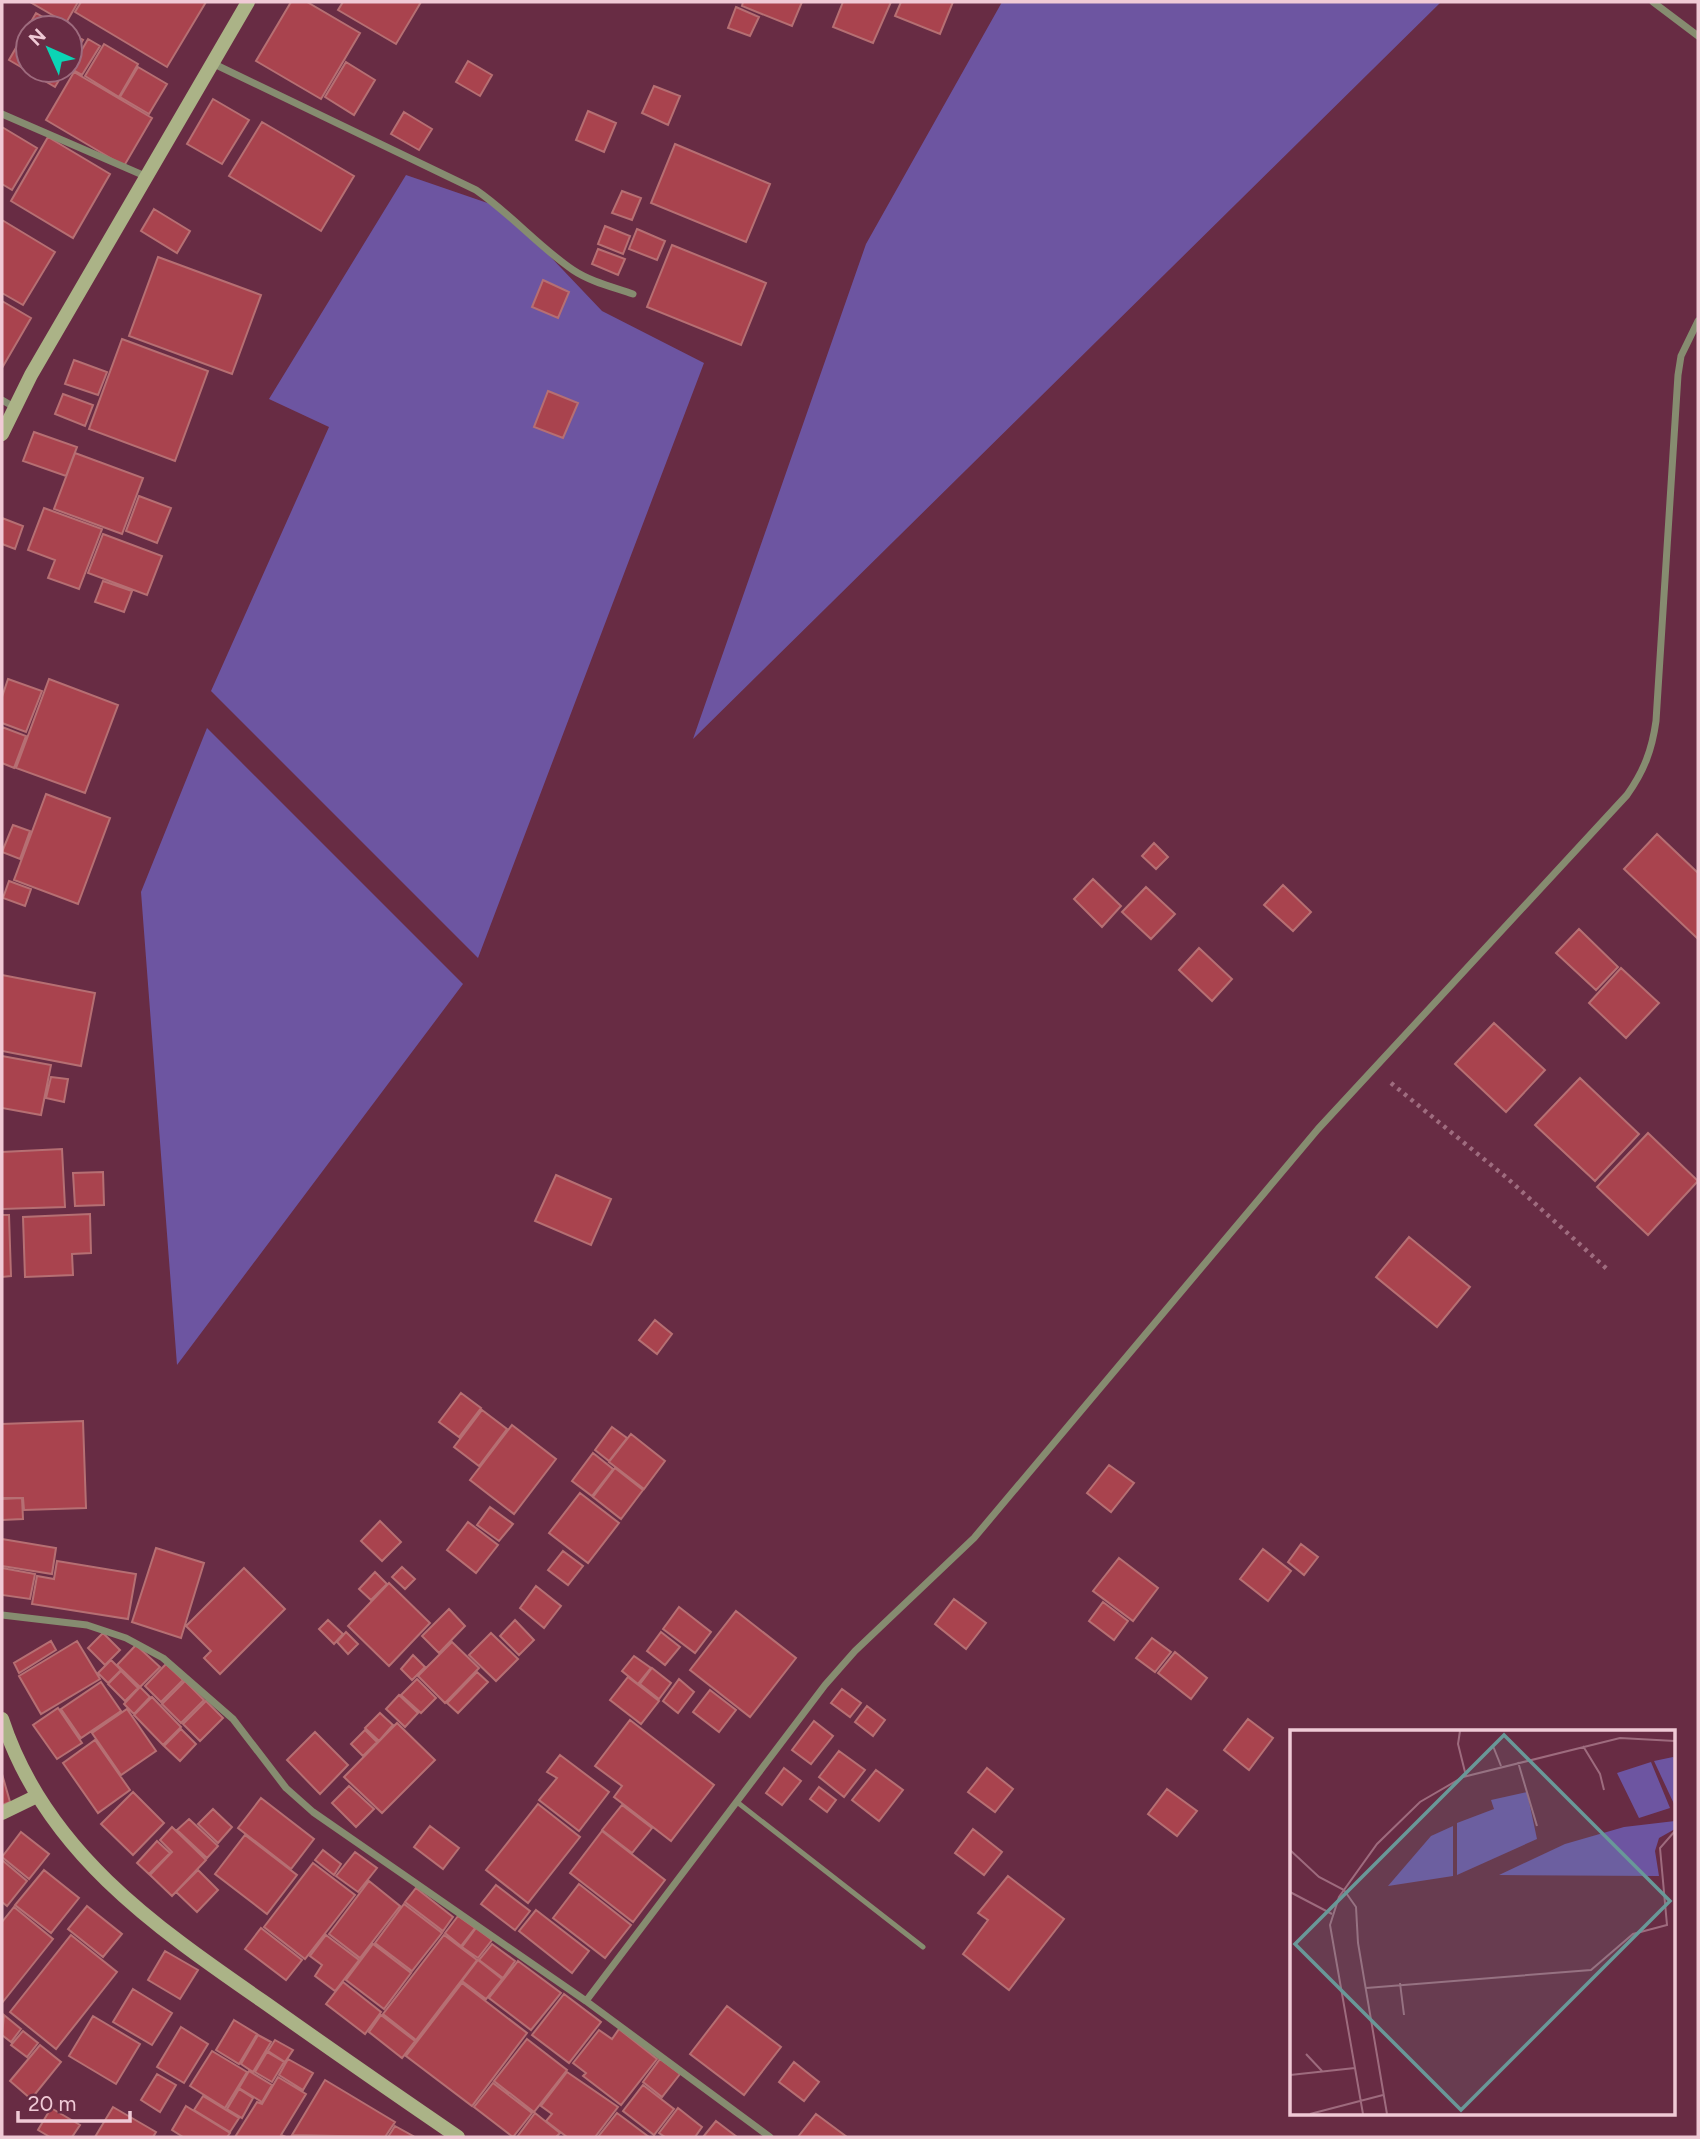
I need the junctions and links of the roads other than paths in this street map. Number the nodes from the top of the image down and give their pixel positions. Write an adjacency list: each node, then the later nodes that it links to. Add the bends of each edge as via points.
1 (248, 2): 4 (street)
2 (1653, 2): 3 (street)
3 (1698, 36)
4 (211, 62): 6 (street); 7 (street, via 476,190 505,209 574,271)
5 (2, 114): 6 (street)
6 (145, 176): 9 (street)
7 (634, 294)
8 (1698, 321): 14 (street, via 1681,356 1678,375 1656,721 1648,760 1627,795 1252,1206 974,1538 855,1651)
9 (8, 403): 10 (street)
10 (2, 433)
11 (2, 1615): 17 (street, via 87,1625 163,1658 233,1719 286,1788 313,1812)
12 (2, 1719): 13 (street)
13 (37, 1796): 15 (street); 18 (street, via 86,1862 151,1923)
14 (737, 1802): 16 (lane); 17 (street)
15 (2, 1813)
16 (923, 1947)
17 (586, 2001): 19 (street)
18 (458, 2137)
19 (770, 2137)

